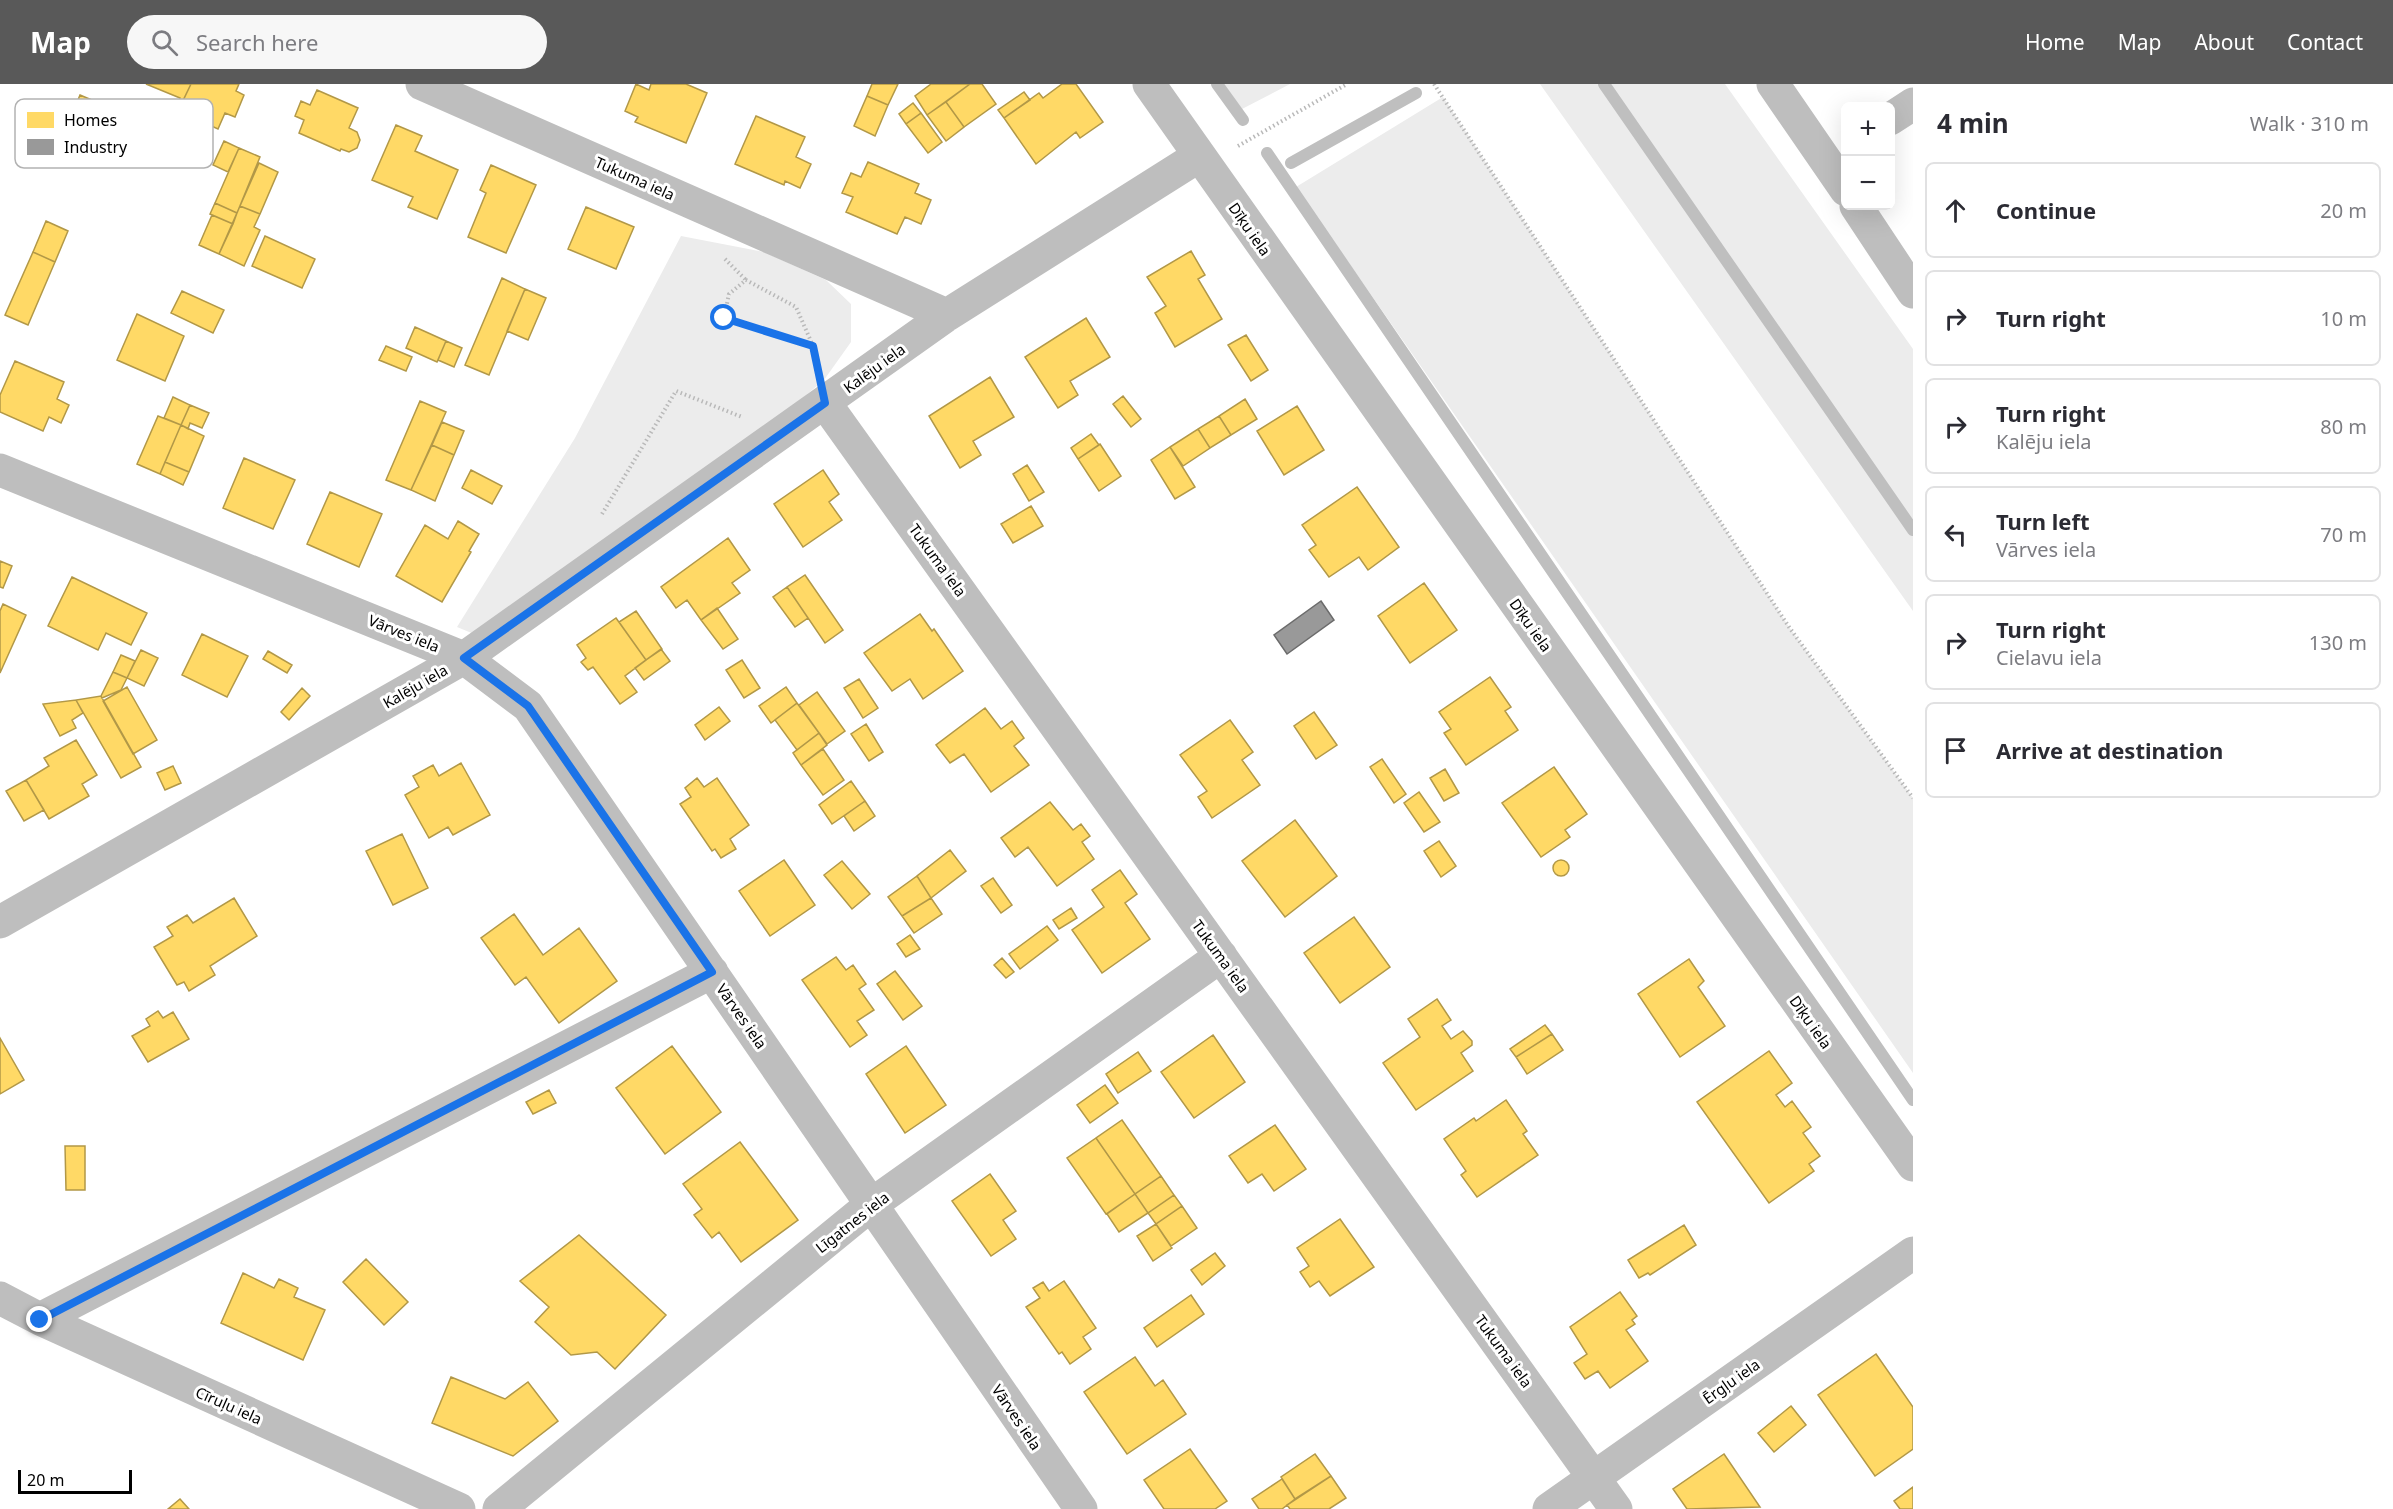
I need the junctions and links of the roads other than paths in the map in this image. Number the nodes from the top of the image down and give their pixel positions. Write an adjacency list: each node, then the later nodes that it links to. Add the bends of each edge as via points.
1 (422, 84): 11 (street, Tukuma iela)
2 (1149, 84): 7 (street, Dīķu iela)
3 (1773, 84): 6 (street)
4 (1913, 104): 5 (street)
5 (1895, 116)
6 (1836, 155): 8 (street)
7 (1199, 156): 11 (street, Kalēju iela); 18 (street, Dīķu iela)
8 (1841, 174)
9 (1859, 210): 10 (street)
10 (1913, 292)
11 (947, 315): 12 (street, Kalēju iela)
12 (825, 403): 14 (street, Kalēju iela); 16 (street, Tukuma iela)
13 (0, 470): 14 (street, Vārves iela)
14 (464, 658): 15 (street, Kalēju iela); 17 (street, Vārves iela, via 528,706)
15 (0, 922)
16 (1221, 956): 19 (street, Līgatnes iela); 23 (street, Tukuma iela)
17 (712, 972): 19 (street, Vārves iela); 22 (street)
18 (1913, 1165)
19 (872, 1204): 25 (street, Līgatnes iela); 26 (street, Vārves iela)
20 (1913, 1253): 23 (street, Ērgļu iela)
21 (0, 1298): 22 (street, Cīruļu iela)
22 (40, 1320): 24 (street, Cīruļu iela)
23 (1594, 1478): 27 (street, Ērgļu iela); 28 (street, Tukuma iela)
24 (459, 1509)
25 (499, 1509)
26 (1081, 1509)
27 (1549, 1509)
28 (1616, 1509)

